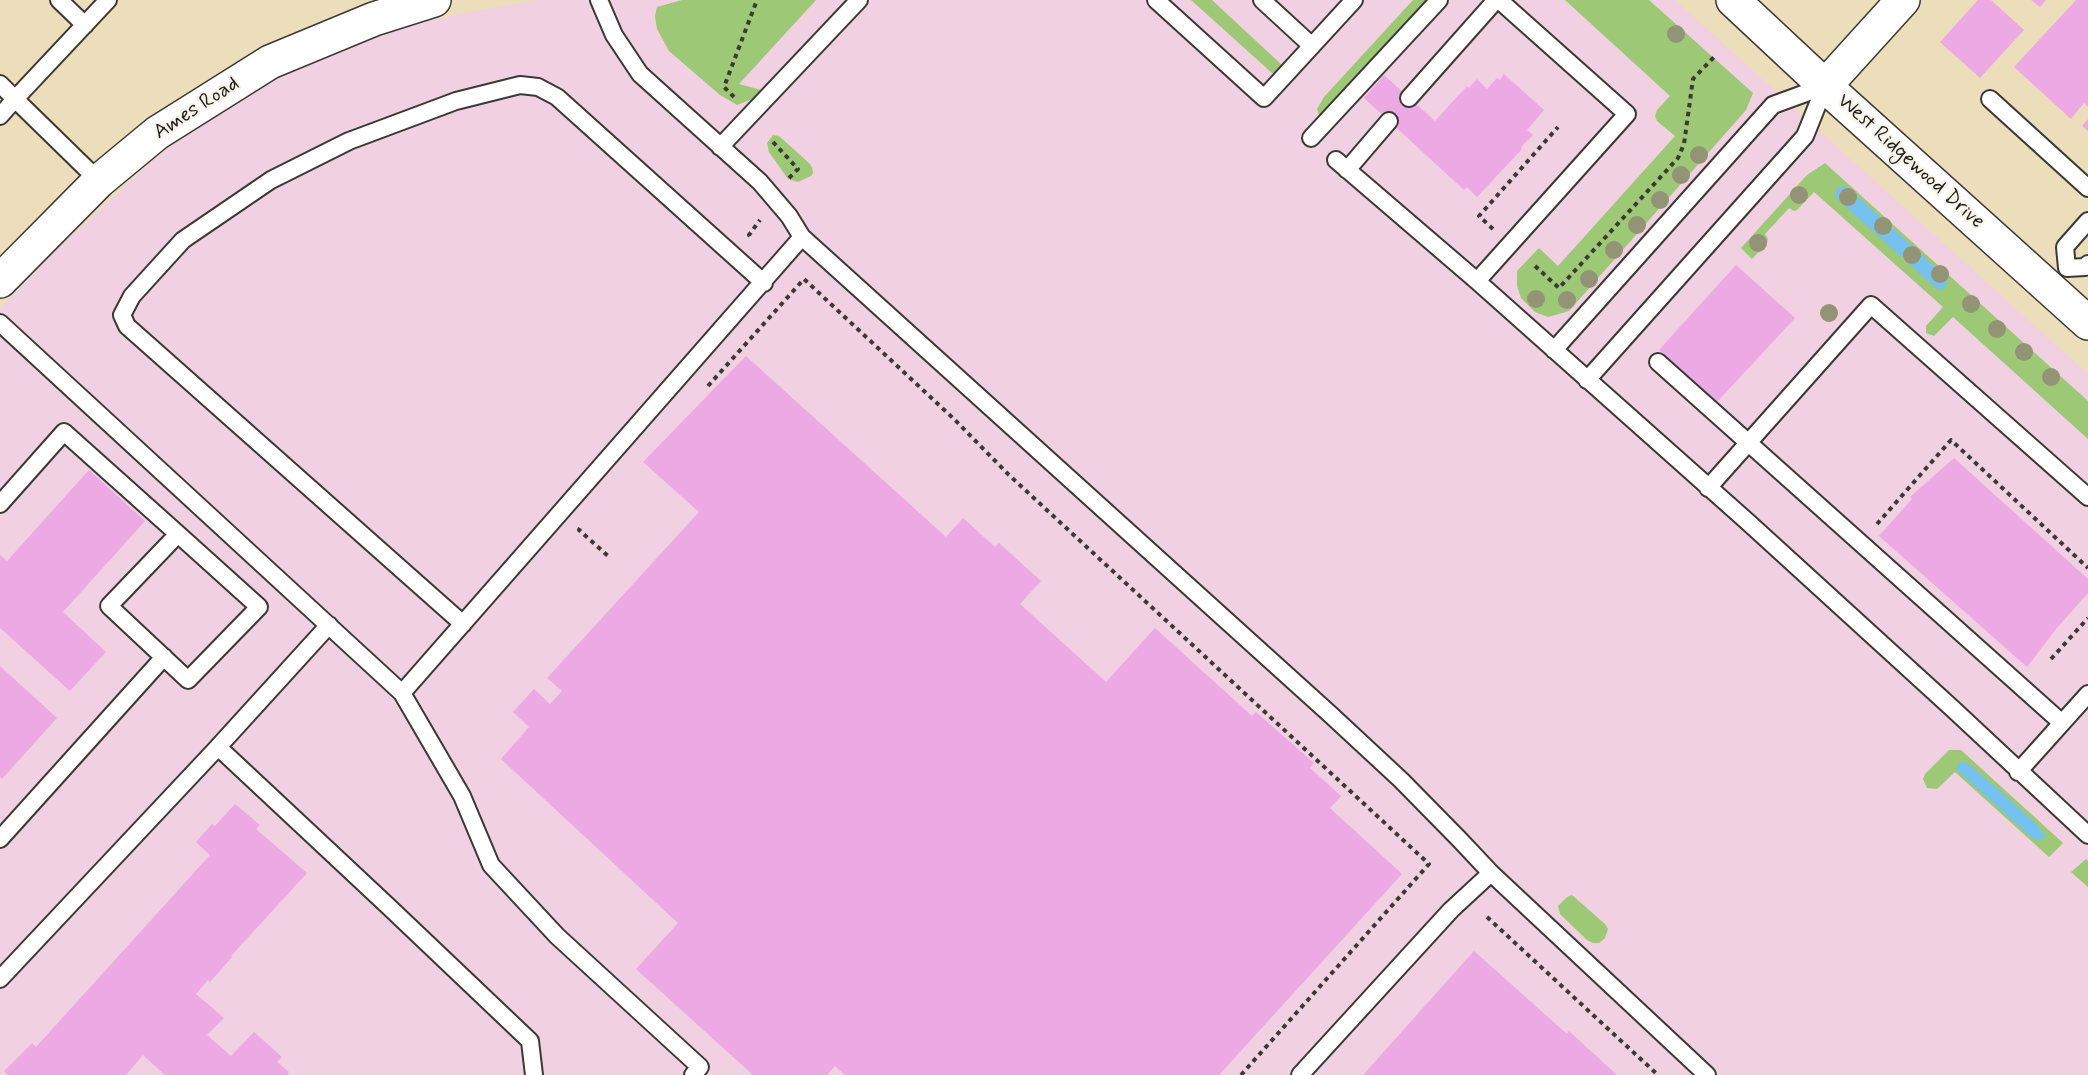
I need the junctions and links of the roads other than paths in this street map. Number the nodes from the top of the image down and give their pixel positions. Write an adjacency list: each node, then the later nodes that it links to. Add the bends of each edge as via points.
1 (59, 0): 13 (lane)
2 (108, 0): 13 (lane)
3 (434, 0): 24 (street, Ames Road, via 374,19 270,62 157,133)
4 (598, 0): 23 (lane, via 640,74)
5 (859, 0): 23 (lane)
6 (1156, 0): 14 (lane, via 1264,98)
7 (1262, 0): 14 (lane)
8 (1354, 0): 14 (lane)
9 (1439, 0): 22 (lane)
10 (1498, 0): 17 (lane); 30 (lane, via 1627,114)
11 (1733, 0): 16 (street, West Ridgewood Drive)
12 (1903, 0): 16 (street)
13 (85, 25): 18 (lane)
14 (1312, 46)
15 (0, 84): 18 (lane)
16 (1825, 86): 29 (street, West Ridgewood Drive); 35 (lane, via 1773,105); 37 (lane, via 1805,136)
17 (1409, 98)
18 (15, 99): 20 (lane); 24 (lane)
19 (1990, 99): 25 (lane)
20 (0, 116)
21 (1389, 122): 30 (lane, via 1342,165)
22 (1311, 138)
23 (720, 147): 27 (lane, via 760,182)
24 (99, 181): 31 (street, Ames Road)
25 (2088, 188)
26 (2088, 221): 29 (lane, via 2065,247)
27 (802, 237): 32 (lane); 53 (lane, via 1331,715)
28 (2088, 264): 29 (lane)
29 (2058, 277): 34 (street, West Ridgewood Drive)
30 (1477, 281): 35 (lane)
31 (0, 282)
32 (764, 283): 43 (lane); 43 (lane, via 557,97 538,87 520,86 456,100 349,141 271,180 183,240 132,296 122,315 127,326)
33 (0, 323): 44 (lane)
34 (2088, 323)
35 (1554, 350): 37 (lane)
36 (1658, 362): 38 (lane)
37 (1587, 380): 39 (lane)
38 (1748, 444): 39 (lane); 40 (lane, via 1871,304); 48 (lane)
39 (1708, 488): 50 (lane)
40 (2088, 497)
41 (0, 504): 42 (lane, via 64,432)
42 (178, 534): 45 (lane, via 110,606); 45 (lane, via 259,607 188,680)
43 (463, 624): 46 (lane)
44 (330, 625): 46 (lane); 49 (lane)
45 (164, 657): 52 (lane)
46 (402, 693): 55 (lane, via 462,796 490,864 557,936)
47 (2088, 694): 48 (lane)
48 (2062, 723): 50 (lane)
49 (218, 747): 54 (lane); 56 (lane, via 530,1041)
50 (2018, 772): 51 (lane)
51 (2088, 835)
52 (0, 839)
53 (1491, 873): 57 (lane, via 1451,910); 58 (lane)
54 (0, 979)
55 (701, 1072)
56 (534, 1075)
57 (1299, 1075)
58 (1707, 1075)

